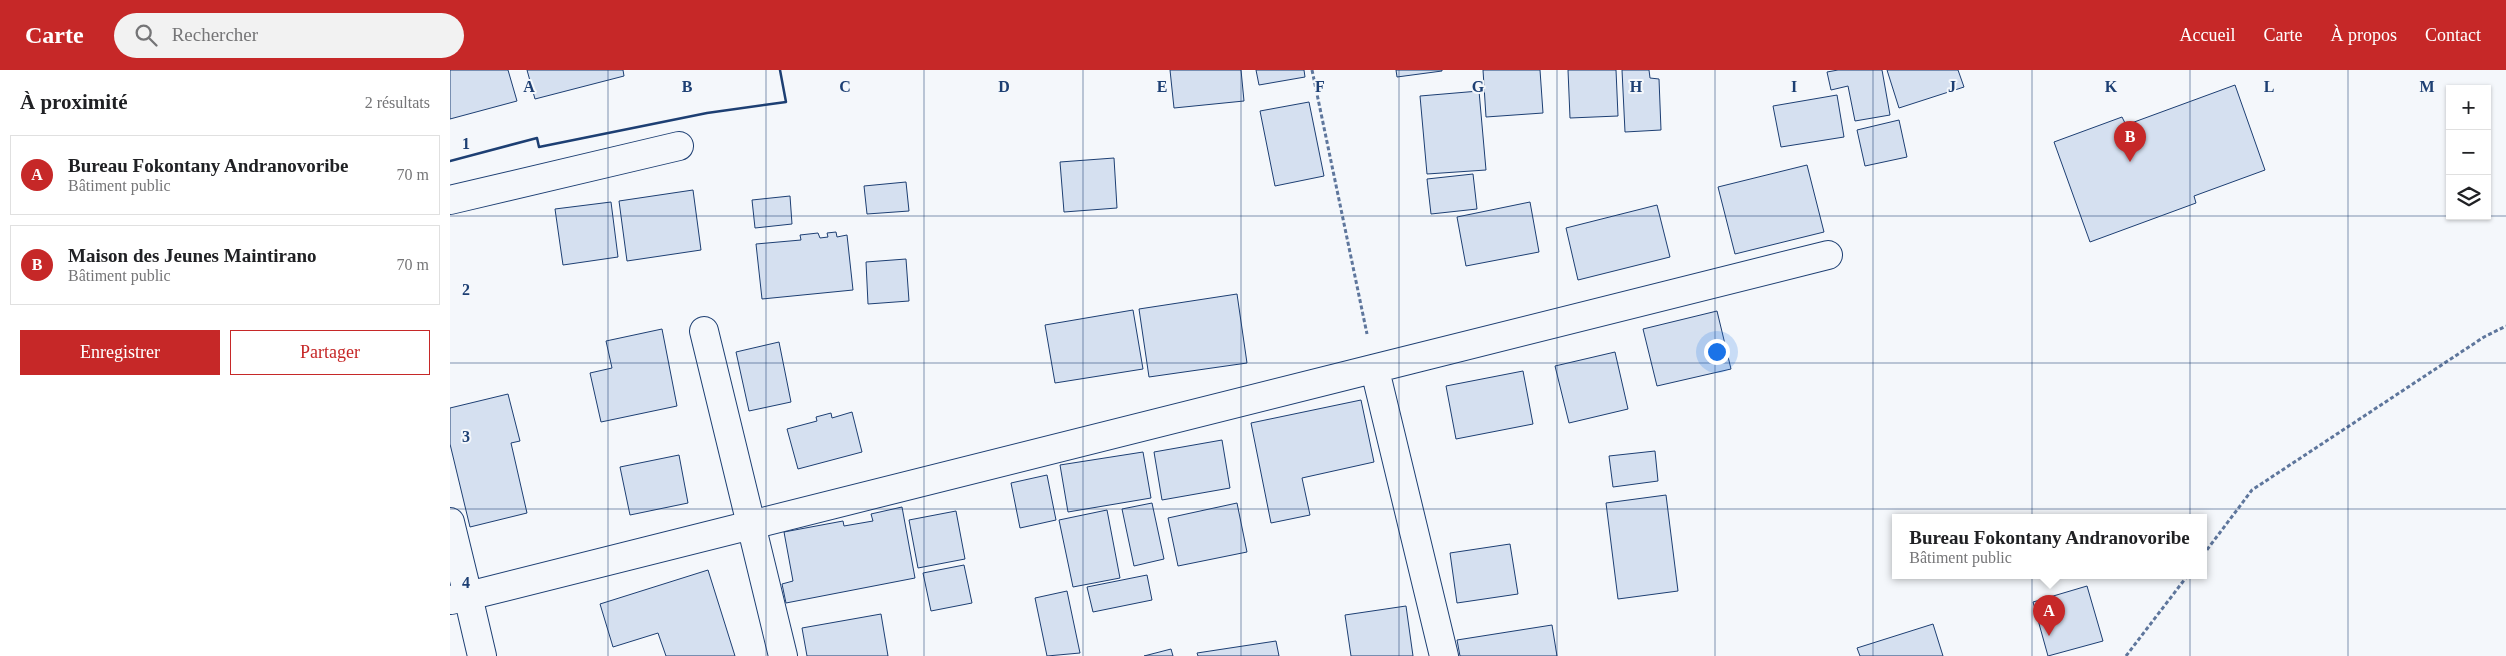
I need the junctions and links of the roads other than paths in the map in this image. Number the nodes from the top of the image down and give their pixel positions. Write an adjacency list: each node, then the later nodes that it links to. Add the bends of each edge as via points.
1 (678, 146): 2 (street)
2 (450, 200)
3 (1828, 255): 5 (street)
4 (704, 331): 7 (street)
5 (1374, 370): 7 (street); 11 (street)
6 (450, 522): 8 (street)
7 (751, 523): 8 (street); 10 (street)
8 (459, 598): 9 (street)
9 (482, 656)
10 (783, 656)
11 (1444, 656)

